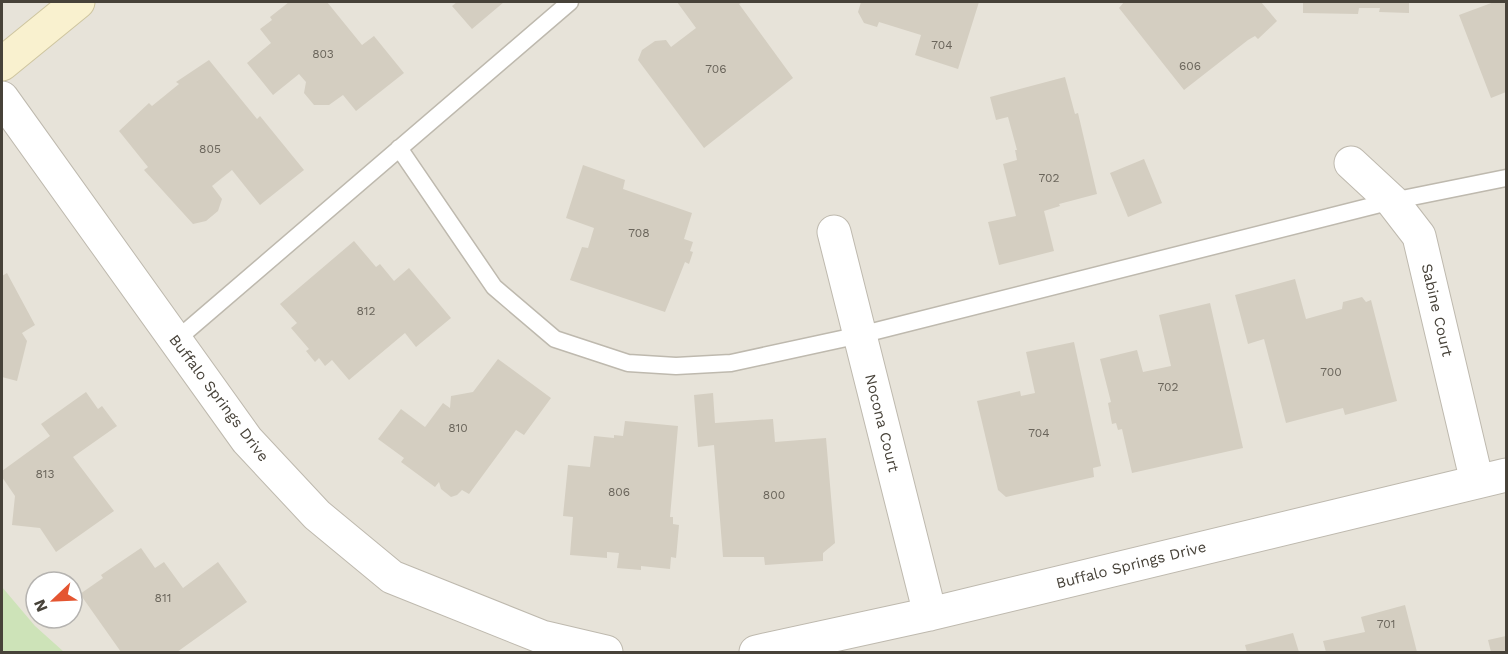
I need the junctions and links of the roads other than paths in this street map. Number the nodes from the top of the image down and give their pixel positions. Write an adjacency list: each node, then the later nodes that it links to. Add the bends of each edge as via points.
1 (78, 2): 3 (street)
2 (570, 2): 5 (lane)
3 (2, 64)
4 (2, 98): 11 (street, Buffalo Springs Drive)
5 (399, 148): 10 (lane, via 494,287 555,339 628,363 675,366 731,363); 11 (lane)
6 (1352, 163): 8 (street, Sabine Court)
7 (1506, 178): 8 (lane)
8 (1392, 201): 10 (lane); 12 (street, Sabine Court, via 1419,236)
9 (834, 232): 10 (street, Nocona Court)
10 (860, 335): 13 (street, Nocona Court)
11 (175, 341): 14 (street, Buffalo Springs Drive, via 262,457 317,516 392,577 542,638)
12 (1492, 479): 13 (street, Buffalo Springs Drive)
13 (930, 614): 15 (street, Buffalo Springs Drive)
14 (606, 652)
15 (756, 652)

